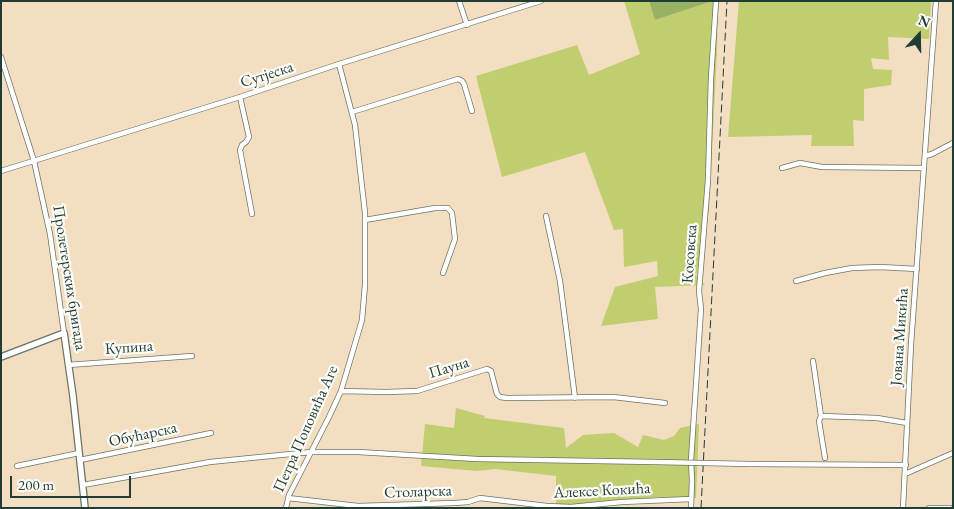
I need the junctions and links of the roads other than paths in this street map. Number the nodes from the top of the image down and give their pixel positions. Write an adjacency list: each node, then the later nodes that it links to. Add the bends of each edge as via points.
1 (459, 1): 5 (street)
2 (541, 1): 5 (street, Сутјеска)
3 (716, 1): 44 (street, Косовска)
4 (936, 1): 12 (street, Јована Микића)
5 (466, 25): 7 (street, Сутјеска)
6 (1, 57): 13 (street, Пролетерских бригада)
7 (339, 64): 8 (street, Сутјеска); 10 (street, Петра Поповића Аге)
8 (240, 97): 13 (street, Сутјеска); 17 (street, via 248,137 240,150)
9 (472, 111): 10 (street, via 464,84 458,79)
10 (352, 112): 19 (street, Петра Поповића Аге)
11 (953, 143): 12 (street)
12 (925, 156): 15 (street, Јована Микића)
13 (34, 161): 16 (street, Сутјеска); 23 (street, Пролетерских бригада, via 50,234)
14 (782, 168): 15 (street, via 808,164 822,167)
15 (924, 168): 20 (street, Јована Микића)
16 (1, 171)
17 (252, 214)
18 (546, 216): 29 (street, via 560,282)
19 (365, 220): 21 (street, via 435,208 449,209 455,239); 28 (street, Петра Поповића Аге, via 362,320)
20 (917, 269): 22 (street, via 852,268); 32 (street, Јована Микића)
21 (443, 273)
22 (796, 281)
23 (64, 333): 25 (street); 27 (street, Пролетерских бригада)
24 (192, 356): 27 (street, Купина)
25 (1, 357)
26 (813, 361): 31 (street)
27 (68, 365): 35 (street, Пролетерских бригада)
28 (341, 391): 29 (street, Пауна, via 416,391 487,369 491,371 500,397); 34 (street, Петра Поповића Аге)
29 (576, 398): 30 (street, Пауна, via 613,397)
30 (665, 403)
31 (821, 416): 32 (street); 37 (street)
32 (908, 423): 39 (street, Јована Микића)
33 (211, 433): 38 (street, Обућарска)
34 (311, 452): 39 (street, bridge, via 477,459); 42 (street, via 210,462); 43 (street, Петра Поповића Аге)
35 (79, 453): 38 (street, Пролетерских бригада); 40 (street)
36 (953, 453): 41 (street)
37 (825, 458)
38 (80, 460): 42 (street, Пролетерских бригада)
39 (906, 465): 41 (street, Јована Микића)
40 (17, 466)
41 (905, 474): 49 (street, Јована Микића)
42 (83, 485): 46 (street, Пролетерских бригада)
43 (288, 498): 45 (street, Столарска, via 367,506 455,503 480,498); 47 (street, Петра Поповића Аге)
44 (691, 499): 45 (street, Алексе Кокића); 48 (street, Косовска)
45 (546, 507)
46 (84, 508)
47 (286, 508)
48 (691, 508)
49 (903, 508)
50 (929, 508): 51 (street)
51 (950, 508)

